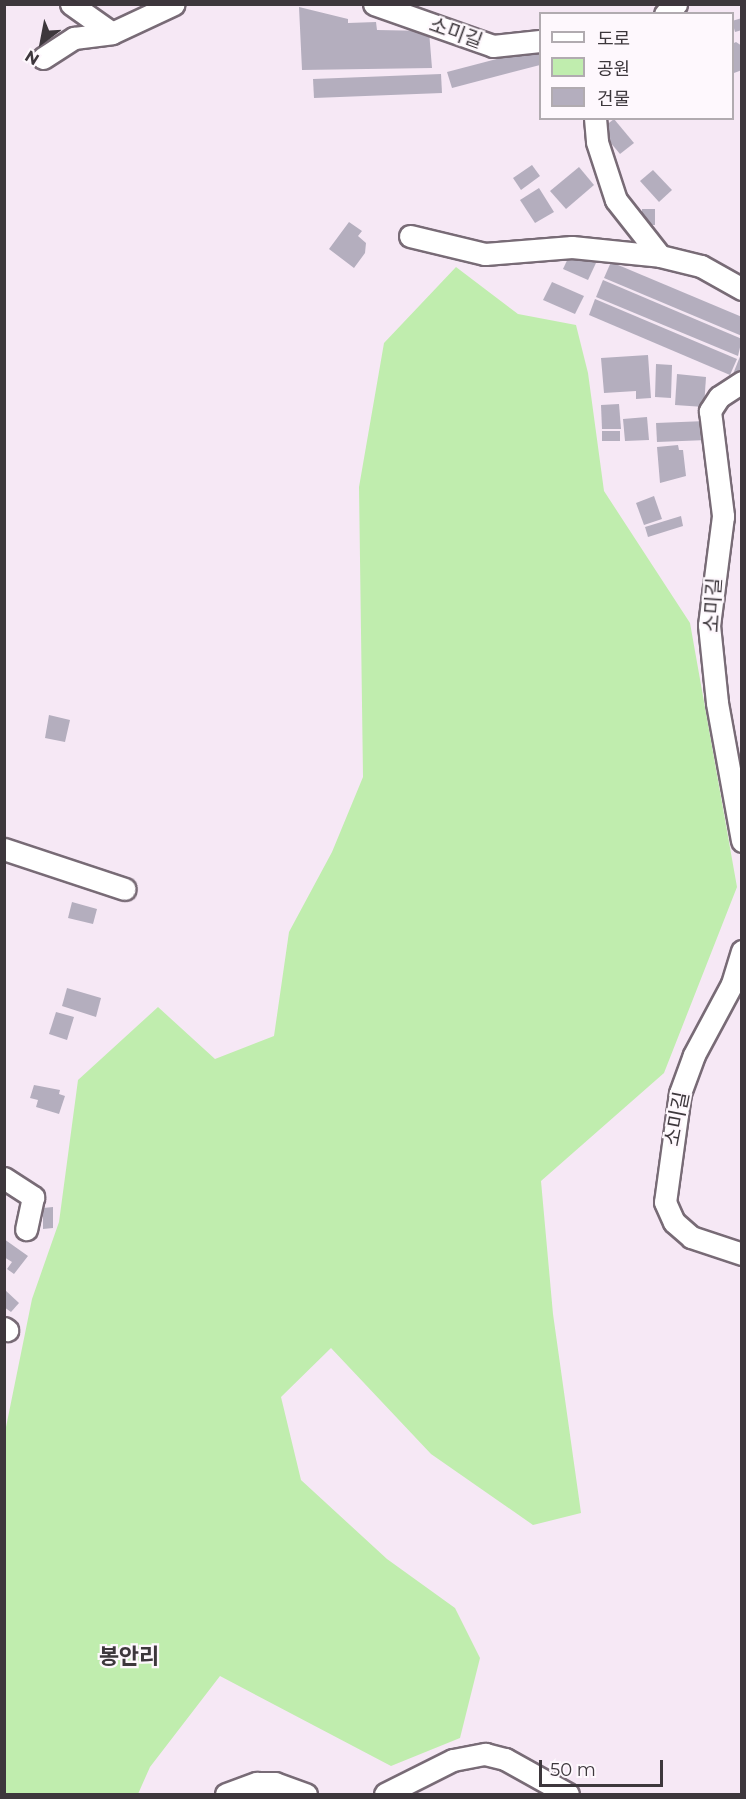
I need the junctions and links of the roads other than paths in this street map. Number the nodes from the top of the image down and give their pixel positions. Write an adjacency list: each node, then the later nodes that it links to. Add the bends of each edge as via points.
1 (71, 4): 4 (street)
2 (174, 4): 4 (street)
3 (374, 4): 5 (street, 소미길, via 493,46)
4 (112, 33): 6 (street, via 74,38)
5 (539, 41)
6 (43, 58)
7 (595, 120): 9 (street, via 602,162 616,200)
8 (410, 236): 9 (street, via 485,254 572,247)
9 (660, 256): 10 (street, via 701,266)
10 (741, 289)
11 (741, 382): 12 (street, 소미길, via 719,397 710,411 723,516 709,625 717,703)
12 (741, 841)
13 (4, 849): 14 (street)
14 (125, 889)
15 (741, 951): 18 (street, 소미길, via 732,984 694,1055 680,1093 665,1202 674,1222 691,1237)
16 (4, 1178): 17 (street, via 33,1197)
17 (26, 1229)
18 (741, 1254)
19 (226, 1794): 20 (street, via 257,1783 275,1783)
20 (306, 1794)
21 (385, 1794): 22 (street, via 453,1760 485,1754 505,1759)
22 (568, 1794)

